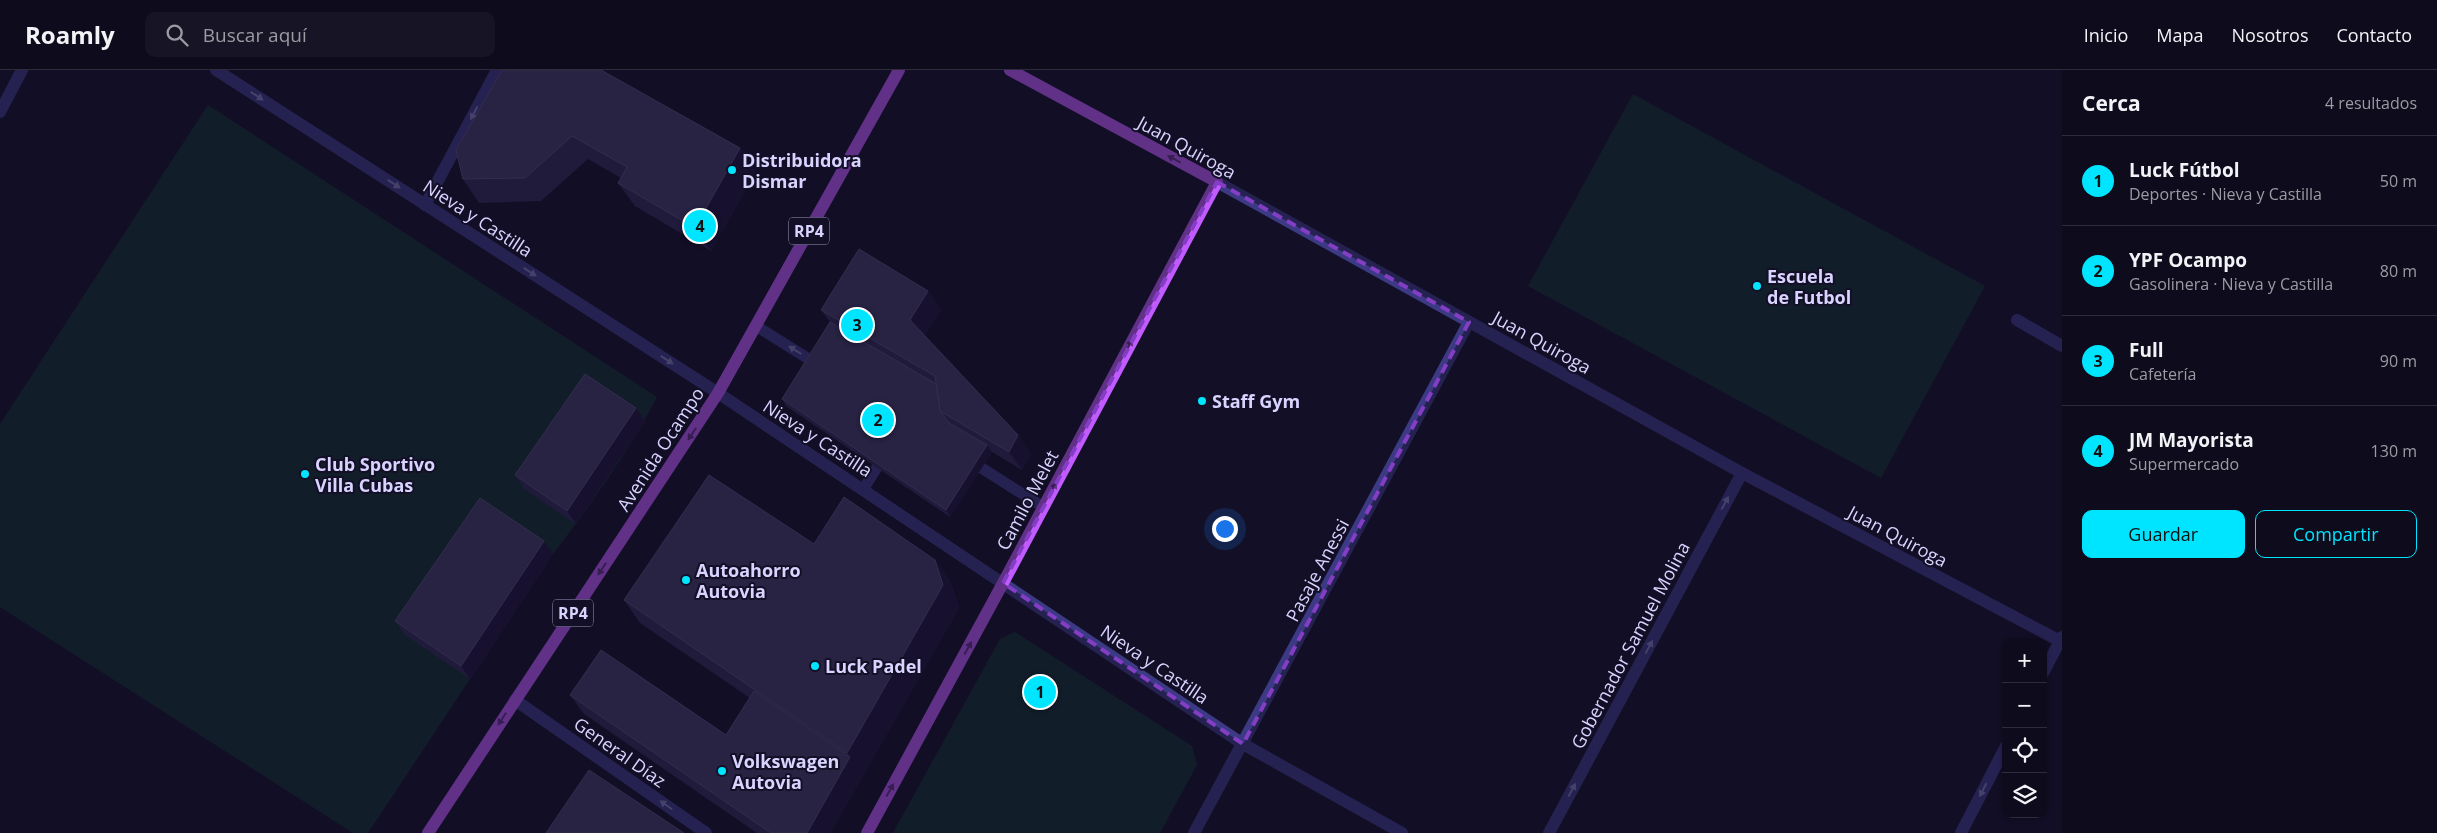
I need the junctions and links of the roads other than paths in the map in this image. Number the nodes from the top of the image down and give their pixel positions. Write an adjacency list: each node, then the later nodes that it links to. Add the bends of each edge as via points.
1 (22, 70): 6 (street)
2 (216, 70): 8 (street, Nieva y Castilla, one-way to 8)
3 (497, 70): 8 (street, one-way to 8)
4 (899, 70): 11 (main road, Avenida Ocampo / RP4)
5 (1010, 70): 7 (main road, Juan Quiroga, one-way to 5)
6 (0, 112)
7 (1217, 182): 10 (street, Juan Quiroga); 19 (main road, Camilo Melet, one-way to 7)
8 (425, 205): 14 (street, Nieva y Castilla, one-way to 14)
9 (2017, 320): 12 (street)
10 (1470, 322): 17 (street, Juan Quiroga); 24 (street, Pasaje Anessi)
11 (756, 326): 13 (lane, one-way to 11); 14 (main road, Avenida Ocampo / RP4)
12 (2062, 346)
13 (831, 373)
14 (718, 393): 18 (street, Nieva y Castilla); 23 (main road, Avenida Ocampo / RP4, one-way to 23)
15 (890, 446): 18 (lane)
16 (963, 456): 19 (lane)
17 (1742, 473): 21 (street, Juan Quiroga); 31 (street, Gobernador Samuel Molina, one-way to 17)
18 (864, 488): 20 (street, Nieva y Castilla)
19 (1044, 507): 20 (main road, Camilo Melet)
20 (1003, 583): 24 (street, Nieva y Castilla); 28 (main road, Camilo Melet, one-way to 20)
21 (2061, 639): 22 (street)
22 (2047, 665)
23 (515, 700): 26 (main road, Avenida Ocampo / RP4, one-way to 26); 27 (street, General Díaz, one-way to 23)
24 (1243, 744): 29 (street, Pasaje Anessi); 30 (street, Nieva y Castilla)
25 (2002, 754): 32 (street, one-way to 32)
26 (428, 833)
27 (706, 833)
28 (867, 833)
29 (1194, 833)
30 (1402, 833)
31 (1549, 833)
32 (1961, 833)

